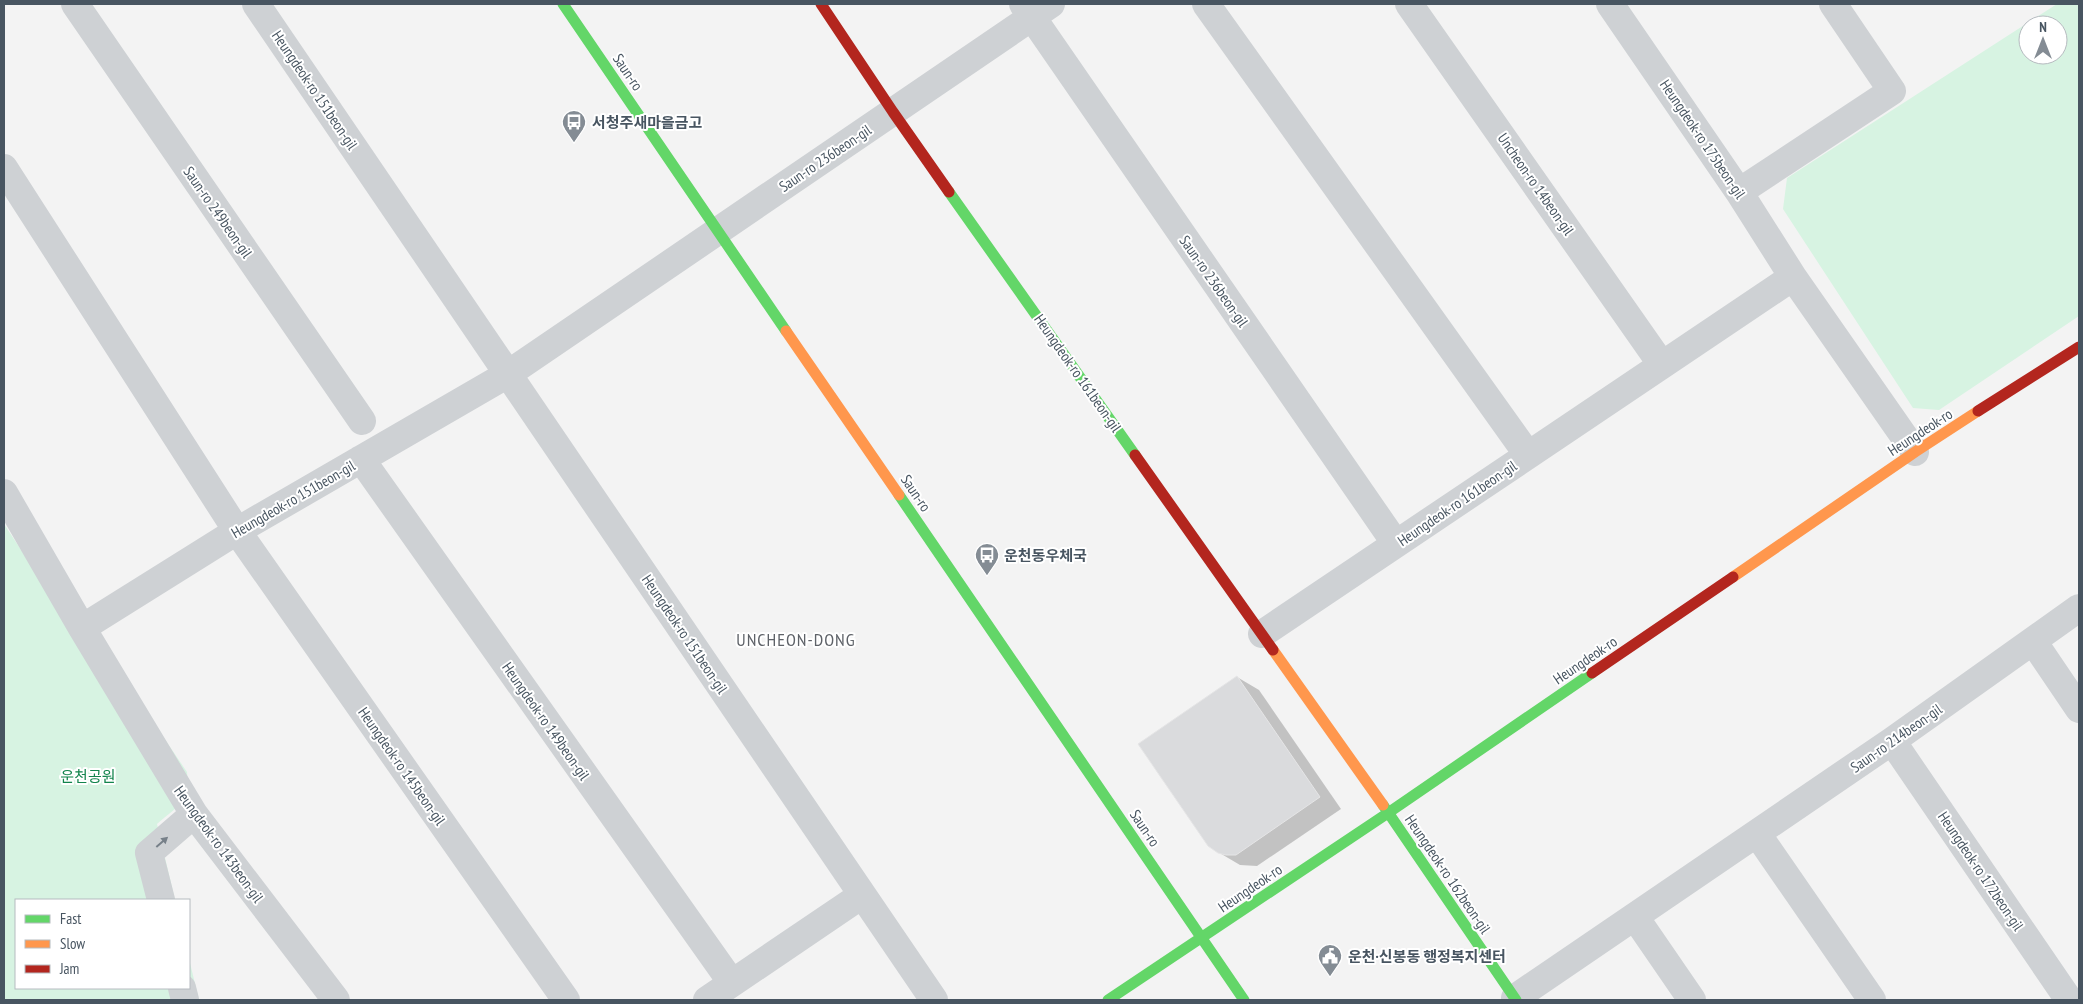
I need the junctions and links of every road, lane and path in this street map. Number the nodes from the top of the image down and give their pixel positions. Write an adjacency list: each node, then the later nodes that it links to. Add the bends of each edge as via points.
1 (75, 4): 18 (street, Saun-ro 249beon-gil)
2 (256, 4): 17 (street, Heungdeok-ro 151beon-gil)
3 (564, 4): 13 (street, Saun-ro)
4 (821, 4): 10 (street, Heungdeok-ro 161beon-gil)
5 (1206, 4): 20 (street)
6 (1410, 4): 16 (street, Uncheon-ro 14beon-gil)
7 (1610, 4): 12 (street, Heungdeok-ro 175beon-gil)
8 (1833, 4): 12 (street, via 1892,91)
9 (1035, 8): 10 (street, Saun-ro 236beon-gil); 24 (street, Saun-ro 236beon-gil)
10 (893, 112): 13 (street, Saun-ro 236beon-gil); 27 (street, Heungdeok-ro 161beon-gil)
11 (5, 177): 23 (street)
12 (1739, 192): 14 (street, Heungdeok-ro 175beon-gil)
13 (718, 232): 17 (street, Saun-ro 236beon-gil); 37 (street, Saun-ro)
14 (1793, 277): 16 (street); 19 (street, Heungdeok-ro 175beon-gil)
15 (2078, 350): 19 (street, Heungdeok-ro)
16 (1662, 365): 20 (street)
17 (508, 374): 21 (street, Heungdeok-ro 151beon-gil); 34 (street, Heungdeok-ro 151beon-gil)
18 (362, 421)
19 (1915, 452): 31 (street, Heungdeok-ro)
20 (1528, 455): 24 (street, Heungdeok-ro 161beon-gil)
21 (361, 459): 23 (street, Heungdeok-ro 151beon-gil); 38 (street, Heungdeok-ro 149beon-gil)
22 (4, 493): 26 (street)
23 (237, 531): 26 (street, Heungdeok-ro 151beon-gil); 42 (street, Heungdeok-ro 145beon-gil)
24 (1396, 544): 27 (street, Heungdeok-ro 161beon-gil)
25 (2079, 608): 28 (street, Saun-ro 214beon-gil)
26 (82, 628): 32 (street, Heungdeok-ro 143beon-gil)
27 (1262, 634): 31 (street, Heungdeok-ro 161beon-gil)
28 (2033, 641): 29 (street); 30 (street, Saun-ro 214beon-gil)
29 (2079, 709)
30 (1892, 741): 33 (street, Saun-ro 214beon-gil); 48 (street, Heungdeok-ro 172beon-gil)
31 (1388, 813): 37 (street, Heungdeok-ro); 40 (street, Heungdeok-ro 162beon-gil)
32 (194, 814): 35 (street, one-way to 32, via 149,853); 41 (street, Heungdeok-ro 143beon-gil)
33 (1758, 835): 36 (street, Saun-ro 214beon-gil); 39 (street)
34 (862, 895): 38 (street); 44 (street, Heungdeok-ro 151beon-gil)
35 (160, 899)
36 (1635, 918): 40 (street, Saun-ro 214beon-gil); 47 (street)
37 (1202, 938): 45 (street, Heungdeok-ro); 46 (street, Saun-ro)
38 (732, 983): 43 (street)
39 (1870, 997)
40 (1516, 999)
41 (336, 1000)
42 (566, 1000)
43 (707, 1000)
44 (934, 1000)
45 (1108, 1000)
46 (1244, 1000)
47 (1692, 1000)
48 (2069, 1000)

